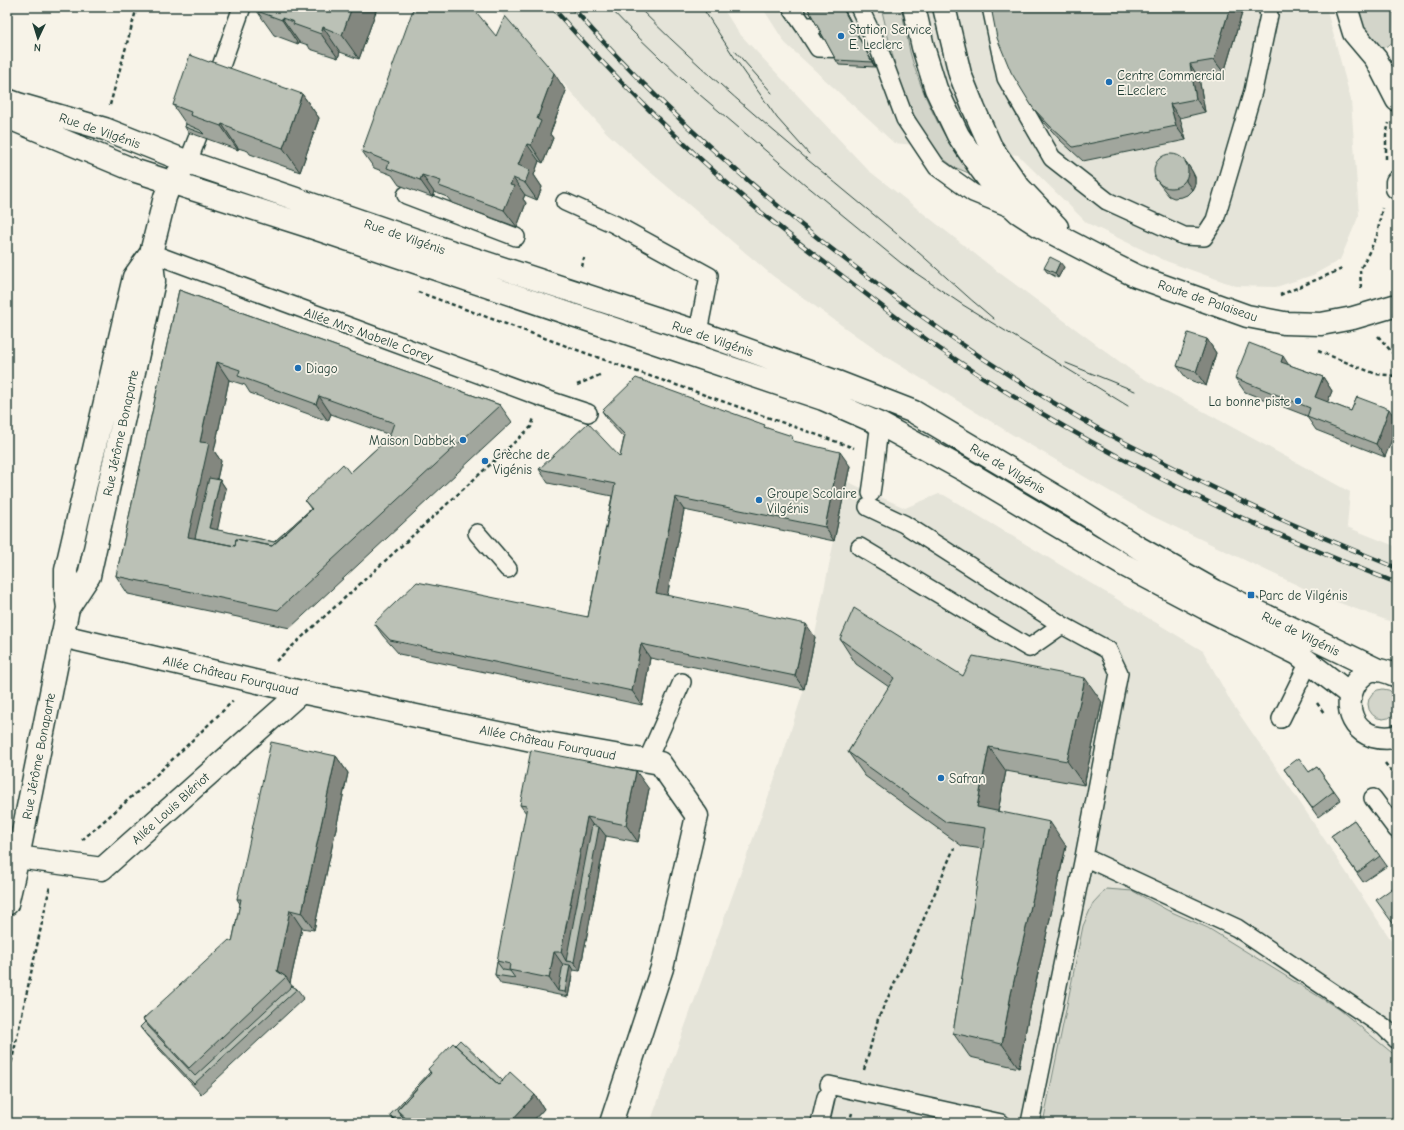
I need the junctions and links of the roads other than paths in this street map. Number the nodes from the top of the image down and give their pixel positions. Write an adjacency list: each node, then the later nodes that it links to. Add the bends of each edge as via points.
1 (242, 7): 12 (lane)
2 (792, 7): 9 (lane)
3 (859, 7): 11 (lane, via 859,26)
4 (914, 7): 23 (street, Route de Palaiseau, via 936,89 958,135 1000,195)
5 (944, 7): 25 (street, Route de Palaiseau, via 960,74 991,147 1019,188)
6 (990, 7): 7 (lane, via 1006,78 1052,158 1107,201 1184,236 1204,237 1215,220 1254,91 1269,15)
7 (1267, 7)
8 (1346, 7): 13 (street, via 1354,33 1376,59)
9 (804, 26): 10 (lane); 11 (lane, via 818,48)
10 (828, 26)
11 (879, 49): 23 (lane, via 905,119 937,168 973,193)
12 (215, 83)
13 (1396, 98)
14 (7, 100): 17 (street, Rue de Vilgénis, via 105,129)
15 (7, 117): 19 (street, Rue de Vilgénis, via 136,171)
16 (198, 136): 17 (lane)
17 (188, 162): 19 (street, Rue Jérôme Bonaparte); 28 (street, Rue de Vilgénis, via 424,243)
18 (1391, 175): 20 (street)
19 (171, 182): 26 (street, Rue Jérôme Bonaparte); 31 (street, Rue de Vilgénis, via 823,399)
20 (1397, 188)
21 (406, 195): 24 (lane)
22 (565, 202): 28 (lane, via 614,224 709,276)
23 (1018, 212): 25 (street, Route de Palaiseau)
24 (516, 238)
25 (1073, 243): 27 (street, Route de Palaiseau, via 1136,276 1248,316 1284,323 1321,324)
26 (151, 253): 30 (lane, Allée Mrs Mabelle Corey); 36 (street, Rue Jérôme Bonaparte, via 154,281 90,576 68,608)
27 (1397, 305)
28 (698, 332): 29 (street, Rue de Vilgénis)
29 (914, 412): 31 (street); 38 (street, Rue de Vilgénis, via 1215,591)
30 (588, 413)
31 (880, 424): 35 (lane, via 870,500); 37 (street, Rue de Vilgénis, via 964,470 1122,564)
32 (477, 533): 34 (lane)
33 (860, 547): 35 (lane, via 1029,648)
34 (508, 569)
35 (1062, 625): 48 (lane, via 1108,650 1118,673)
36 (62, 636): 40 (street, Allée Château Fourquaud); 47 (street, Rue Jérôme Bonaparte)
37 (1309, 662): 41 (street, Rue de Vilgénis); 42 (lane)
38 (1387, 673): 41 (street, Rue de Vilgénis, via 1368,671 1356,682)
39 (682, 682): 44 (lane)
40 (301, 692): 44 (street, Allée Château Fourquaud); 47 (street, Allée Louis Blériot, via 102,869)
41 (1350, 694): 43 (street, via 1350,710 1360,730 1382,738)
42 (1281, 719)
43 (1397, 736)
44 (647, 761): 51 (street, Allée Château Fourquaud, via 660,763 697,816 662,968)
45 (1373, 798): 46 (lane)
46 (1397, 830)
47 (18, 857): 49 (street, Rue Jérôme Bonaparte)
48 (1084, 857): 50 (lane, via 1237,928 1384,1027); 54 (lane)
49 (7, 904)
50 (1397, 1040)
51 (611, 1123)
52 (820, 1123): 53 (lane, via 827,1091 858,1092)
53 (1001, 1123)
54 (1030, 1123)

